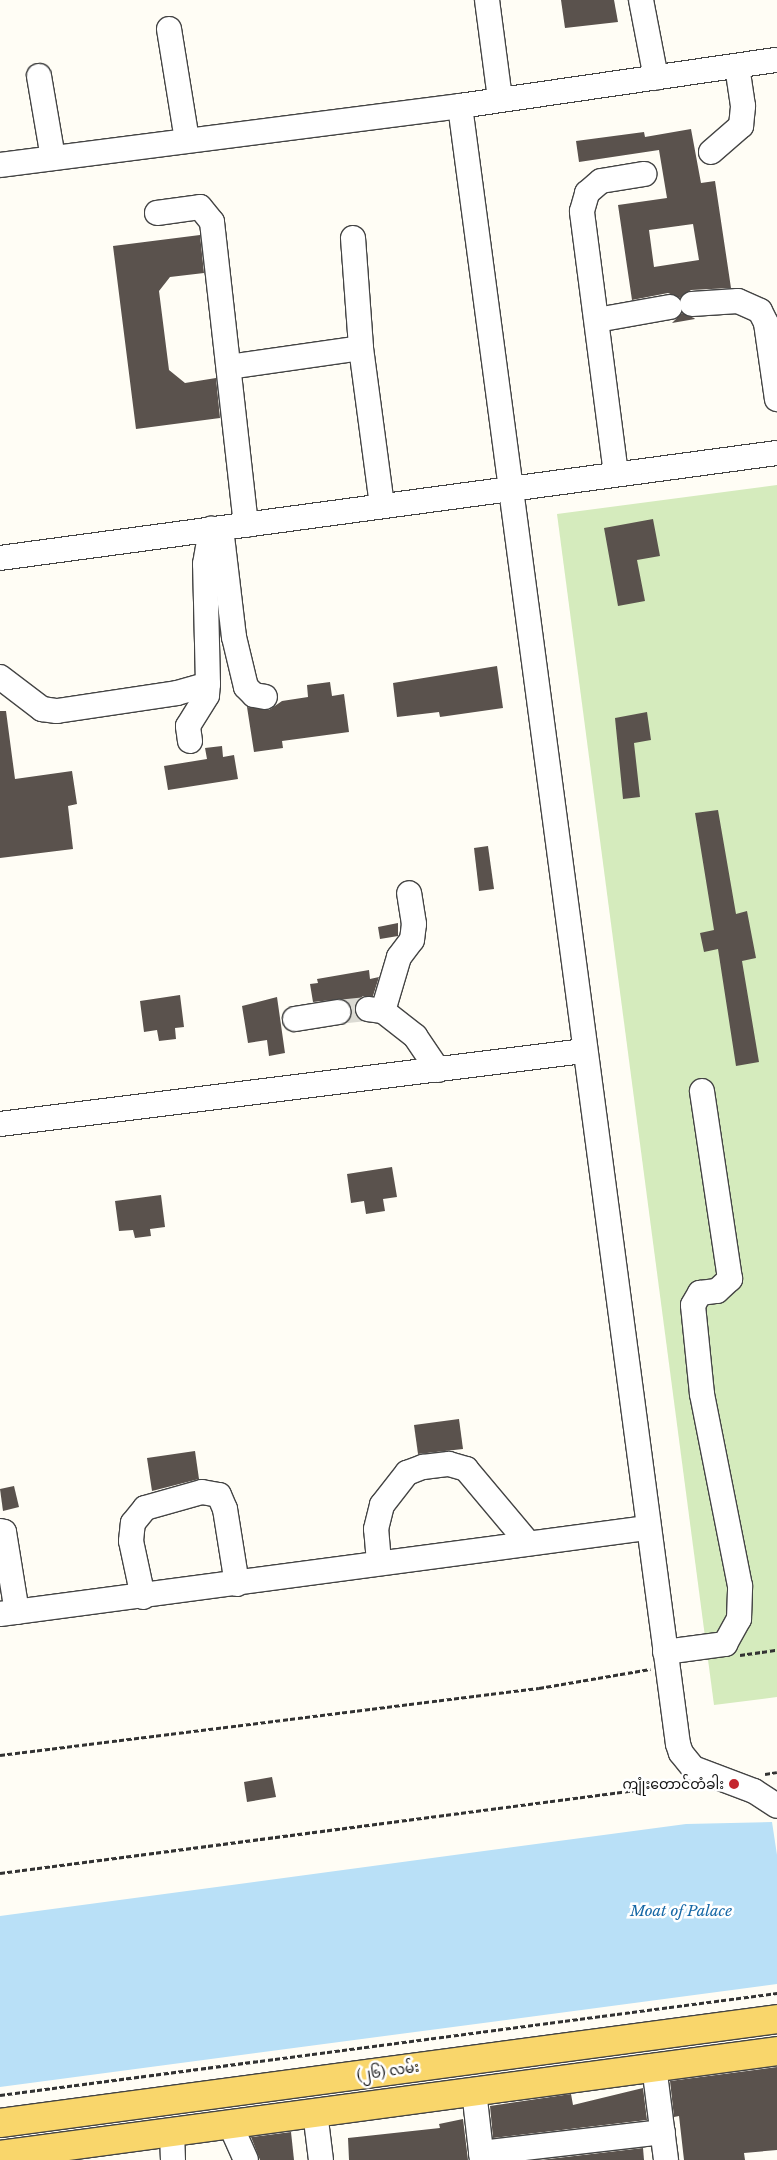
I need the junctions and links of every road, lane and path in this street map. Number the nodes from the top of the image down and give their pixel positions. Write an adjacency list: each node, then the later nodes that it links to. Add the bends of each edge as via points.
1 (487, 0): 8 (street)
2 (641, 0): 7 (street)
3 (169, 28): 10 (street)
4 (777, 60): 5 (street)
5 (737, 66): 7 (street); 11 (street, via 743,106 741,126)
6 (39, 76): 12 (street)
7 (656, 78): 8 (street)
8 (500, 100): 9 (street)
9 (460, 106): 10 (street); 23 (street)
10 (187, 140): 12 (street)
11 (711, 152)
12 (53, 158): 13 (street)
13 (0, 165)
14 (644, 174): 17 (street, via 601,181 583,202)
15 (157, 213): 19 (street, via 200,207 212,222)
16 (353, 238): 18 (street)
17 (597, 320): 20 (street, via 681,306 738,301 760,311 766,323); 22 (street)
18 (361, 348): 19 (street); 24 (street)
19 (229, 367): 25 (street)
20 (777, 399)
21 (777, 453): 22 (street)
22 (616, 474): 23 (street)
23 (509, 489): 24 (street); 35 (street)
24 (382, 506): 25 (street)
25 (246, 524): 26 (street)
26 (216, 529): 27 (street); 29 (street, via 205,564); 30 (street, via 246,687 254,695)
27 (0, 558)
28 (0, 677): 29 (street, via 42,710 57,711 177,693)
29 (208, 684): 31 (street, via 207,695 188,726)
30 (265, 697)
31 (190, 741)
32 (409, 893): 36 (street, via 414,924 412,940 399,956 376,1010 415,1036)
33 (338, 1012): 34 (street)
34 (295, 1019)
35 (584, 1051): 36 (street); 39 (street)
36 (438, 1070): 38 (street)
37 (702, 1091): 48 (street, via 730,1279 718,1291 700,1293 693,1305 702,1394 740,1586 739,1619 725,1644)
38 (0, 1124)
39 (647, 1528): 41 (street); 48 (street)
40 (0, 1531): 45 (street, via 4,1532)
41 (528, 1543): 42 (street); 42 (street, via 466,1469 449,1464 407,1473 382,1506 376,1529)
42 (379, 1562): 43 (street)
43 (237, 1584): 44 (street); 44 (street, via 220,1495 202,1492 145,1508 133,1523 130,1541)
44 (143, 1597): 45 (street)
45 (9, 1613)
46 (777, 1650): 47 (path)
47 (731, 1656)
48 (666, 1659): 49 (path, via 539,1688); 53 (street, via 678,1744 686,1761 707,1774 754,1791)
49 (0, 1754)
50 (777, 1772): 51 (path)
51 (760, 1775)
52 (692, 1782): 54 (path)
53 (777, 1806)
54 (0, 1873)
55 (777, 1993): 60 (path)
56 (777, 2019): 62 (main road, (၂၆) လမ်း)
57 (777, 2051): 58 (main road)
58 (654, 2066): 59 (main road); 65 (street)
59 (474, 2090): 61 (main road); 69 (street)
60 (0, 2095)
61 (315, 2112): 63 (main road); 72 (street)
62 (0, 2123)
63 (230, 2124): 64 (main road); 71 (street)
64 (172, 2132): 67 (main road); 70 (street)
65 (663, 2132): 66 (street); 73 (street)
66 (573, 2152): 69 (street)
67 (56, 2154): 68 (main road)
68 (0, 2155)
69 (481, 2156)
70 (173, 2160)
71 (246, 2160)
72 (321, 2160)
73 (666, 2160)

